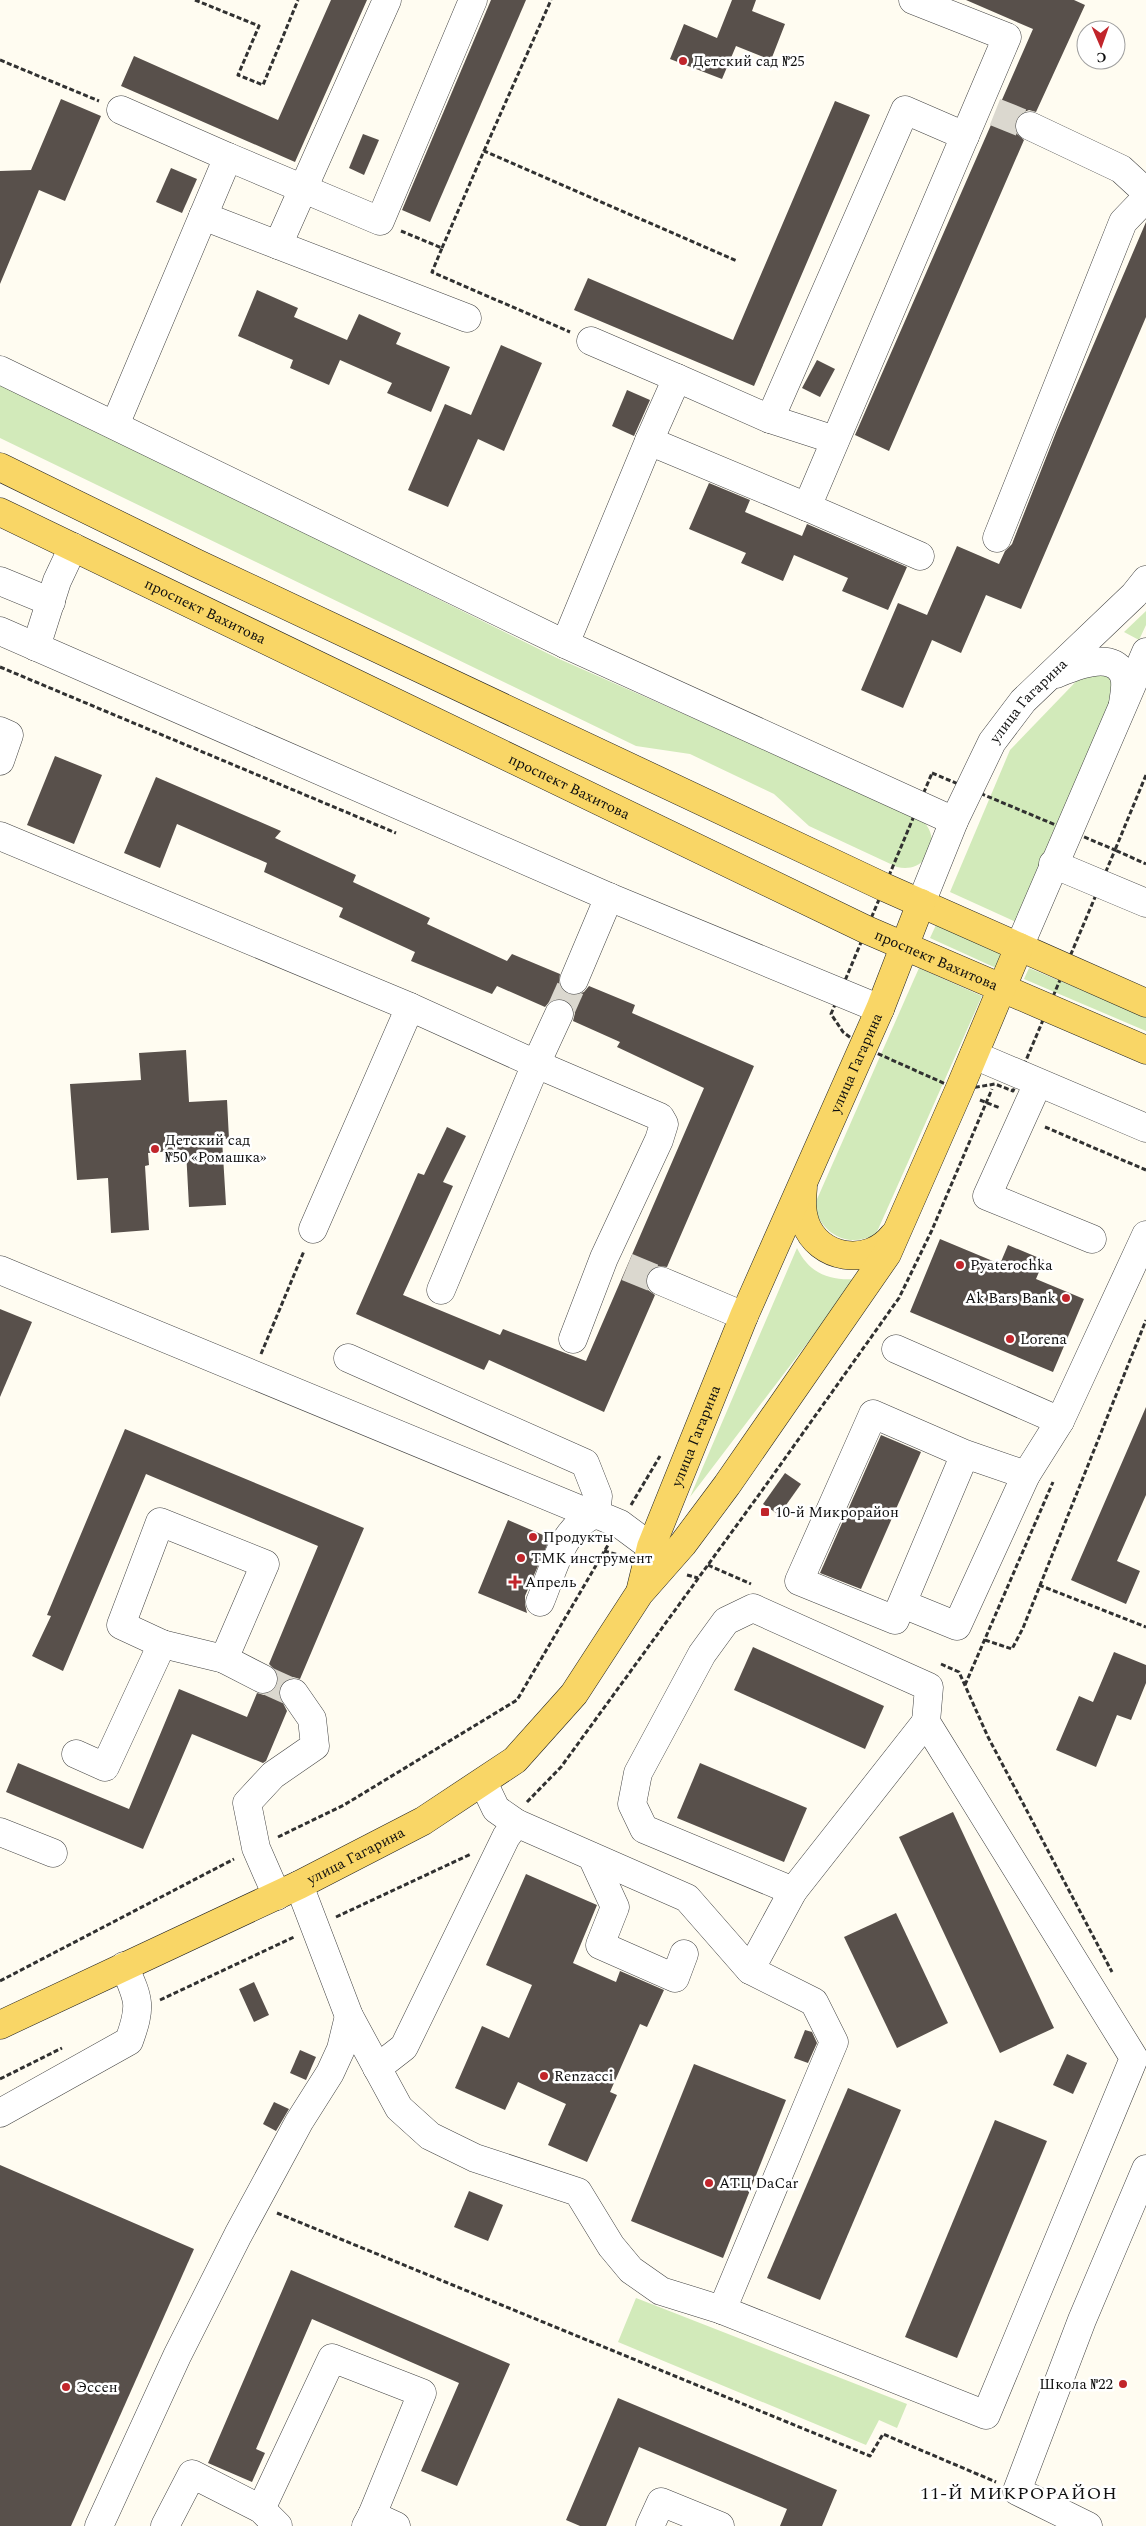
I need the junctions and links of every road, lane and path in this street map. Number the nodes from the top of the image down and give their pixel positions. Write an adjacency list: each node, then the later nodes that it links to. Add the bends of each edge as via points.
1 (196, 0): 2 (path, via 259,26 238,75 263,85)
2 (298, 0)
3 (387, 0): 13 (street)
4 (473, 0): 17 (street)
5 (551, 0): 11 (path)
6 (913, 0): 10 (street, via 1007,37 986,109)
7 (0, 60): 8 (path)
8 (120, 110): 12 (street)
9 (1030, 126): 14 (street, via 1121,170)
10 (966, 136): 25 (street, via 905,110); 27 (street)
11 (484, 151): 19 (path); 20 (path)
12 (228, 157): 13 (street); 16 (street)
13 (303, 189): 17 (street); 18 (street)
14 (1146, 192)
15 (1146, 198): 32 (street, via 1123,222)
16 (203, 216): 18 (street); 26 (street)
17 (380, 221): 19 (path)
18 (278, 245): 21 (street)
19 (442, 248): 22 (path, via 432,272)
20 (737, 261)
21 (467, 318)
22 (591, 341): 24 (street)
23 (0, 370): 26 (street)
24 (677, 378): 25 (street); 28 (street)
25 (770, 419): 27 (street)
26 (115, 425): 39 (street)
27 (835, 440): 30 (street)
28 (649, 441): 30 (street); 39 (street)
29 (0, 467): 52 (main road, via 196,563)
30 (807, 507): 34 (street)
31 (0, 512): 33 (main road, проспект Вахитова)
32 (997, 538)
33 (73, 546): 37 (street); 54 (main road, проспект Вахитова, via 866,930)
34 (920, 556)
35 (1146, 580): 42 (street, улица Гагарина)
36 (0, 581): 37 (street)
37 (51, 602): 40 (street)
38 (2, 636): 40 (street)
39 (565, 644): 47 (street)
40 (36, 647): 51 (street)
41 (1146, 652): 43 (street, улица Гагарина)
42 (1046, 678): 43 (street, via 1088,662 1115,665 1125,679); 47 (street, улица Гагарина, via 1023,701 992,742)
43 (1123, 706): 49 (street, улица Гагарина)
44 (0, 731): 45 (street, via 9,735)
45 (0, 761)
46 (1146, 775): 50 (path, via 1115,850)
47 (954, 821): 52 (street, улица Гагарина)
48 (0, 836): 59 (street)
49 (1053, 864): 53 (street); 55 (street, улица Гагарина)
50 (1146, 864)
51 (609, 897): 56 (street); 60 (street)
52 (921, 903): 54 (main road, улица Гагарина); 55 (main road)
53 (1146, 903)
54 (904, 945): 57 (main road, проспект Вахитова); 60 (main road, улица Гагарина)
55 (1019, 947): 57 (main road, улица Гагарина); 58 (main road)
56 (574, 980)
57 (1001, 988): 64 (main road, проспект Вахитова); 65 (main road, улица Гагарина)
58 (1146, 1003)
59 (410, 1007): 66 (street); 74 (street)
60 (880, 1010): 72 (main road, улица Гагарина)
61 (559, 1014): 66 (street)
62 (843, 1032): 63 (path)
63 (840, 1041)
64 (1146, 1050)
65 (974, 1055): 67 (street); 68 (main road, улица Гагарина)
66 (536, 1064): 79 (street); 82 (street, via 660,1117 664,1124 615,1262)
67 (1038, 1083): 69 (street); 70 (street)
68 (968, 1094): 69 (path); 73 (main road, улица Гагарина)
69 (1023, 1118): 71 (path); 76 (street, via 987,1196)
70 (1146, 1128)
71 (1146, 1170)
72 (804, 1179): 73 (main road, via 801,1203 805,1224 816,1240 833,1252 853,1256 873,1252 888,1242); 80 (main road, улица Гагарина)
73 (903, 1220): 93 (main road, улица Гагарина, via 887,1254 727,1485 683,1544)
74 (313, 1229): 85 (path)
75 (1146, 1235): 86 (street)
76 (1092, 1239)
77 (0, 1270): 85 (street)
78 (661, 1281): 80 (street)
79 (441, 1290)
80 (744, 1316): 91 (main road, улица Гагарина)
81 (1146, 1320): 92 (path)
82 (573, 1339)
83 (896, 1349): 86 (street)
84 (348, 1358): 90 (street, via 585,1463)
85 (252, 1375): 90 (street)
86 (1060, 1421): 89 (street)
87 (664, 1449): 90 (path)
88 (965, 1454): 89 (street); 95 (street); 95 (street, via 873,1414 799,1581 895,1620)
89 (1026, 1475): 95 (street, via 957,1626)
90 (603, 1518): 91 (street); 94 (street, via 583,1520 566,1539); 107 (path, via 518,1700 344,1805)
91 (651, 1547): 93 (main road, улица Гагарина)
92 (1039, 1585): 96 (path); 97 (path, via 1012,1649)
93 (639, 1594): 104 (main road, улица Гагарина, via 574,1694 515,1760)
94 (540, 1602)
95 (903, 1604)
96 (1146, 1628)
97 (985, 1640)
98 (162, 1644): 99 (street); 99 (street, via 121,1625 160,1522 264,1564); 103 (street, via 105,1767)
99 (224, 1659): 100 (street)
100 (262, 1679)
101 (294, 1693): 107 (street, via 312,1719 315,1746 274,1775 247,1803)
102 (926, 1722): 111 (street); 111 (street, via 929,1687 753,1608 726,1621 702,1654 638,1773 632,1804 644,1829); 122 (street, via 1134,2058 986,2416)
103 (76, 1754)
104 (483, 1782): 105 (street, via 496,1809); 110 (main road, улица Гагарина, via 423,1821)
105 (516, 1823): 109 (street); 118 (street, via 506,1837 404,2047)
106 (0, 1832): 108 (street)
107 (256, 1848): 110 (street); 115 (path)
108 (53, 1853)
109 (592, 1857): 112 (street, via 615,1907 600,1945 675,1978); 114 (street, via 687,1898)
110 (288, 1891): 113 (main road, улица Гагарина); 116 (street)
111 (793, 1891): 114 (street)
112 (684, 1954)
113 (124, 1966): 117 (main road, улица Гагарина); 119 (street, via 138,1997 138,2017 129,2041)
114 (750, 1970): 122 (street, via 814,2002 834,2042)
115 (0, 1981)
116 (349, 2016): 118 (street); 121 (street, via 341,2048 330,2073 299,2122)
117 (0, 2025)
118 (377, 2068): 122 (street, via 399,2108 430,2136 475,2158 578,2192 611,2246 631,2270 662,2291)
119 (0, 2113)
120 (1146, 2169): 123 (street, via 1082,2320)
121 (255, 2204): 123 (path, via 870,2456 883,2434); 126 (street, via 177,2356)
122 (722, 2310)
123 (1017, 2491): 130 (street)
124 (269, 2518): 125 (street, via 332,2358 422,2393); 127 (street, via 192,2474)
125 (378, 2522)
126 (99, 2526)
127 (165, 2526)
128 (650, 2526): 129 (street, via 661,2502)
129 (720, 2526)
130 (1088, 2526)

